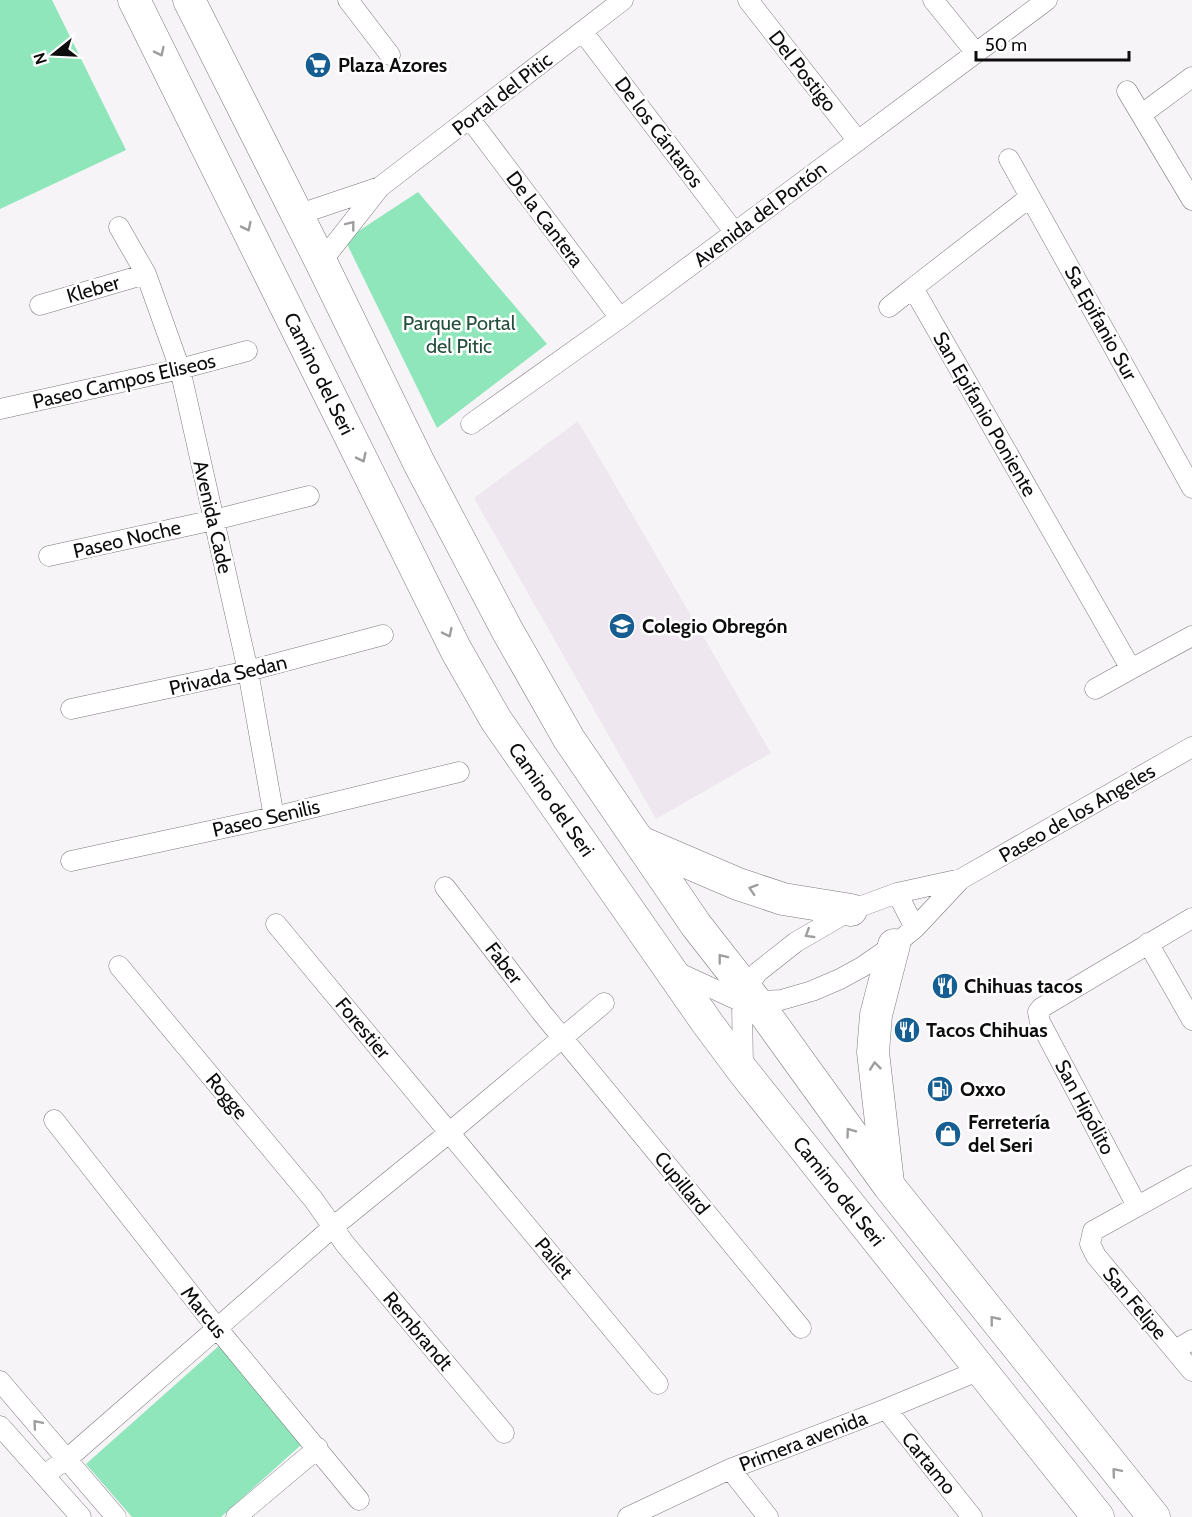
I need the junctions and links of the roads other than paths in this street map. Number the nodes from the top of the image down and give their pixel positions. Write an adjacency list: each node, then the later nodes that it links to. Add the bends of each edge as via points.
1 (134, 0): 57 (main road, Camino del Seri, one-way to 57, via 475,686)
2 (189, 0): 20 (main road)
3 (348, 0): 10 (street)
4 (624, 0): 8 (street, Portal del Pitic)
5 (748, 0): 15 (street, Del Postigo)
6 (933, 0): 9 (street)
7 (1047, 0): 9 (street, Avenida del Portón)
8 (583, 32): 14 (street, Portal del Pitic); 22 (street, De los Cántaros)
9 (976, 53): 15 (street, Avenida del Portón)
10 (390, 55)
11 (1192, 77): 13 (street)
12 (1127, 91): 13 (street)
13 (1142, 114): 19 (street)
14 (470, 119): 17 (street, Portal del Pitic); 28 (street, De la Cantera)
15 (858, 141): 22 (street, Avenida del Portón)
16 (1009, 159): 18 (street, Sa Epifanio Sur)
17 (380, 188): 20 (street, Portal del Pitic); 23 (street, Portal del Pitic, one-way to 17)
18 (1030, 197): 25 (street); 33 (street, Sa Epifanio Sur)
19 (1192, 200)
20 (297, 214): 23 (main road)
21 (119, 227): 24 (street, Avenida Cade)
22 (735, 232): 28 (street, Avenida del Portón)
23 (321, 262): 46 (main road, via 419,463 507,630 568,739)
24 (146, 274): 26 (street, Kleber); 30 (street, Avenida Cade)
25 (913, 288): 27 (street); 39 (street, San Epifanio Poniente)
26 (40, 305)
27 (889, 307)
28 (620, 318): 32 (street, Avenida del Portón)
29 (247, 351): 30 (street, Paseo Campos Eliseos)
30 (180, 369): 31 (street, Paseo Campos Eliseos); 35 (street, Avenida Cade)
31 (0, 409)
32 (471, 424)
33 (1192, 488)
34 (309, 496): 35 (street, Paseo Noche)
35 (214, 520): 36 (street, Paseo Noche); 40 (street, Avenida Cade)
36 (49, 556)
37 (384, 635): 40 (street, Privada Sedan)
38 (1192, 636): 39 (street)
39 (1131, 669): 41 (street)
40 (248, 671): 42 (street, Privada Sedan); 45 (street, Avenida Cade)
41 (1095, 689)
42 (71, 709)
43 (1192, 747): 48 (street, Paseo de los Angeles)
44 (459, 772): 45 (street, Paseo Senilis)
45 (274, 817): 47 (street, Paseo Senilis)
46 (640, 842): 51 (main road, one-way to 46, via 783,899); 58 (main road, one-way to 46)
47 (71, 861)
48 (961, 879): 50 (street); 54 (street)
49 (445, 887): 61 (street, Faber)
50 (897, 893): 51 (street); 54 (street)
51 (851, 910): 58 (street, one-way to 58, via 776,956 758,972)
52 (1192, 918): 55 (street)
53 (276, 924): 64 (street, Forestier)
54 (904, 937): 58 (street, via 840,979 794,997); 66 (main road, one-way to 54, via 873,1052 876,1015)
55 (1148, 943): 60 (street); 67 (street, San Hipólito, via 1041,1008 1038,1016)
56 (118, 966): 68 (street, Rogge)
57 (669, 968): 58 (street); 62 (main road, Camino del Seri)
58 (748, 997): 62 (street); 66 (main road, one-way to 58)
59 (604, 1003): 61 (street)
60 (1192, 1020)
61 (563, 1038): 64 (street); 70 (street, Cupillard)
62 (743, 1071): 73 (main road, Camino del Seri)
63 (54, 1120): 69 (street, Marcus)
64 (450, 1132): 68 (street); 76 (street, Pailet)
65 (1192, 1176): 67 (street)
66 (889, 1186): 92 (main road, one-way to 66)
67 (1137, 1206): 72 (street, San Felipe, via 1093,1231 1091,1249)
68 (333, 1227): 69 (street); 79 (street, Rembrandt)
69 (217, 1328): 80 (street, Marcus); 81 (street)
70 (801, 1328)
71 (1192, 1340): 72 (street)
72 (1175, 1350): 74 (street, San Felipe)
73 (980, 1370): 77 (street, Primera avenida); 91 (main road, Camino del Seri)
74 (1192, 1371)
75 (0, 1381): 81 (street, one-way to 75)
76 (658, 1384)
77 (886, 1409): 82 (street, Primera avenida); 90 (street, Cartamo)
78 (0, 1426): 83 (street)
79 (504, 1433)
80 (318, 1448): 84 (street, Marcus); 87 (street)
81 (67, 1459): 83 (street); 86 (street)
82 (730, 1469): 88 (street, Primera avenida); 89 (street)
83 (44, 1475): 85 (street)
84 (359, 1500)
85 (81, 1517)
86 (116, 1517)
87 (236, 1517)
88 (628, 1517)
89 (768, 1517)
90 (972, 1517)
91 (1098, 1517)
92 (1154, 1517)

